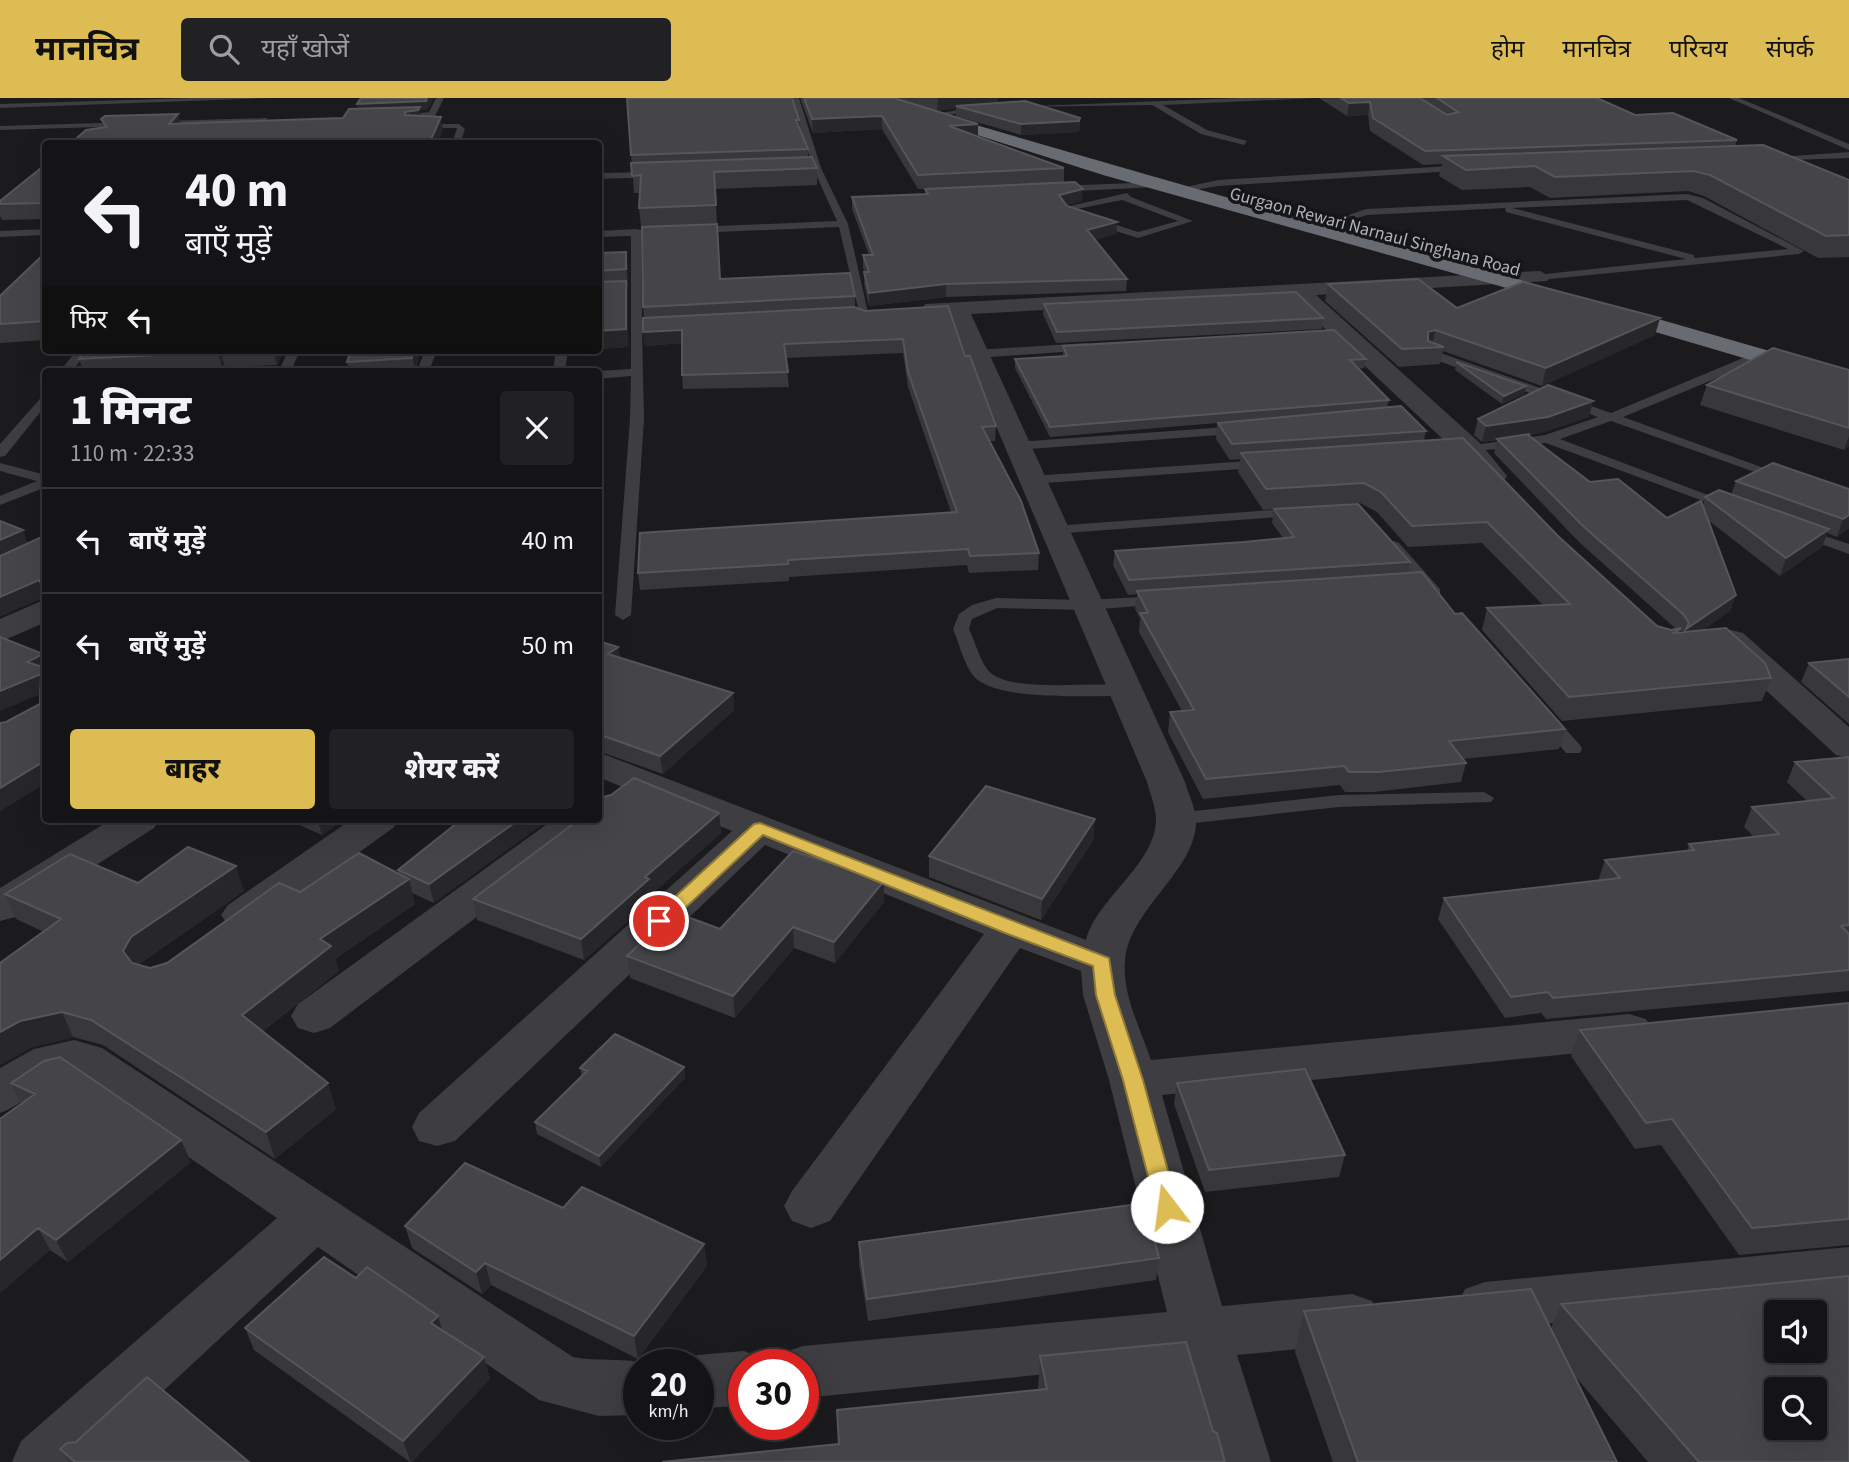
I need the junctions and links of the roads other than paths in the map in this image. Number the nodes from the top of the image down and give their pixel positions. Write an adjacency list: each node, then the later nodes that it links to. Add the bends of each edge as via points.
1 (70, 98): 10 (lane)
2 (266, 98): 10 (lane)
3 (440, 98): 15 (lane, via 432,114)
4 (795, 98): 25 (lane)
5 (869, 98): 14 (highway)
6 (900, 98): 14 (highway, Gurgaon Rewari Narnaul Singhana Road)
7 (1314, 98): 9 (lane)
8 (1733, 98): 21 (lane)
9 (1154, 103): 13 (lane); 20 (lane, via 1204,132)
10 (62, 104): 11 (lane)
11 (0, 106)
12 (995, 107): 14 (lane)
13 (1007, 107)
14 (936, 114): 29 (highway, Gurgaon Rewari Narnaul Singhana Road); 30 (highway)
15 (390, 117)
16 (278, 120): 18 (lane)
17 (394, 127): 19 (lane, via 459,126)
18 (0, 128)
19 (457, 140)
20 (1244, 143)
21 (1849, 146)
22 (1849, 155): 23 (lane)
23 (1752, 159)
24 (804, 168): 25 (lane)
25 (817, 168): 34 (lane)
26 (1480, 168): 29 (lane)
27 (667, 173): 28 (lane)
28 (602, 176)
29 (1201, 185): 30 (lane); 38 (highway, Gurgaon Rewari Narnaul Singhana Road)
30 (1168, 188): 31 (lane); 32 (lane); 38 (highway)
31 (1048, 189)
32 (1123, 197): 32 (lane, via 1066,208 1071,214 1138,235 1188,221)
33 (845, 198): 34 (lane)
34 (832, 199): 36 (lane)
35 (1488, 205): 38 (lane, via 1366,212); 46 (lane); 46 (lane, via 1693,198 1798,251)
36 (843, 224): 41 (lane); 51 (lane)
37 (42, 225): 39 (lane)
38 (1324, 225): 47 (highway, Gurgaon Rewari Narnaul Singhana Road); 48 (highway)
39 (0, 227)
40 (664, 231): 43 (lane)
41 (678, 231)
42 (42, 232): 44 (lane)
43 (636, 232): 45 (lane); 54 (lane, via 630,293)
44 (0, 234)
45 (602, 234)
46 (1705, 261): 47 (lane)
47 (1540, 277): 48 (street); 60 (highway, Gurgaon Rewari Narnaul Singhana Road)
48 (1504, 280): 49 (street); 59 (highway)
49 (1297, 290): 57 (street, via 938,309); 69 (street, via 1332,334)
50 (891, 313): 51 (street)
51 (865, 315): 52 (lane)
52 (827, 317)
53 (688, 324): 54 (lane)
54 (638, 326): 62 (lane)
55 (1097, 347): 57 (lane)
56 (80, 354): 61 (lane)
57 (976, 354): 72 (street)
58 (1431, 354): 66 (lane)
59 (1759, 356): 64 (highway); 66 (lane)
60 (1849, 366)
61 (68, 368)
62 (636, 372): 63 (lane); 92 (lane, via 637,419)
63 (602, 375)
64 (1849, 382)
65 (42, 401): 71 (lane)
66 (1614, 416): 68 (lane); 76 (lane)
67 (1259, 429): 72 (lane)
68 (1547, 439): 69 (lane); 81 (lane)
69 (1471, 450): 70 (lane); 78 (street)
70 (1444, 452)
71 (0, 453)
72 (1023, 463): 73 (lane); 83 (street)
73 (1279, 463)
74 (0, 467): 75 (lane)
75 (42, 480)
76 (1797, 482)
77 (42, 483): 79 (lane)
78 (1508, 491)
79 (0, 501)
80 (1315, 511): 83 (lane)
81 (1744, 511)
82 (1783, 525): 85 (lane)
83 (1053, 530): 90 (street)
84 (1386, 536): 86 (lane)
85 (1849, 549)
86 (1425, 582): 87 (lane); 89 (lane)
87 (1398, 584)
88 (1178, 600): 90 (lane)
89 (1443, 603)
90 (1087, 606): 95 (street); 95 (lane, via 996,603 965,617 961,629 980,673 994,682 1020,688)
91 (42, 611): 93 (street)
92 (623, 615)
93 (0, 632)
94 (1730, 639): 97 (street)
95 (1125, 691): 103 (street, via 1166,782)
96 (1536, 707): 98 (lane)
97 (1849, 747)
98 (1573, 749)
99 (602, 765): 100 (street)
100 (635, 778): 102 (street); 107 (street)
101 (1484, 798): 103 (lane, via 1339,801)
102 (602, 802)
103 (1176, 819): 111 (street, via 1169,848 1110,930)
104 (133, 823): 108 (street)
105 (373, 823): 110 (street)
106 (575, 823): 112 (street)
107 (760, 828): 109 (street); 116 (street)
108 (0, 908)
109 (1011, 929): 111 (street); 117 (street)
110 (214, 936)
111 (1102, 962): 114 (street, via 1106,995)
112 (314, 1016)
113 (1670, 1027): 114 (street)
114 (1133, 1080): 120 (street)
115 (0, 1094): 118 (street, via 49,1062 78,1058)
116 (437, 1127)
117 (811, 1206)
118 (316, 1216): 122 (street, via 560,1381); 123 (street)
119 (1849, 1270): 120 (street)
120 (1201, 1334): 121 (street); 124 (street)
121 (819, 1370)
122 (623, 1388)
123 (43, 1462)
124 (1240, 1462)

